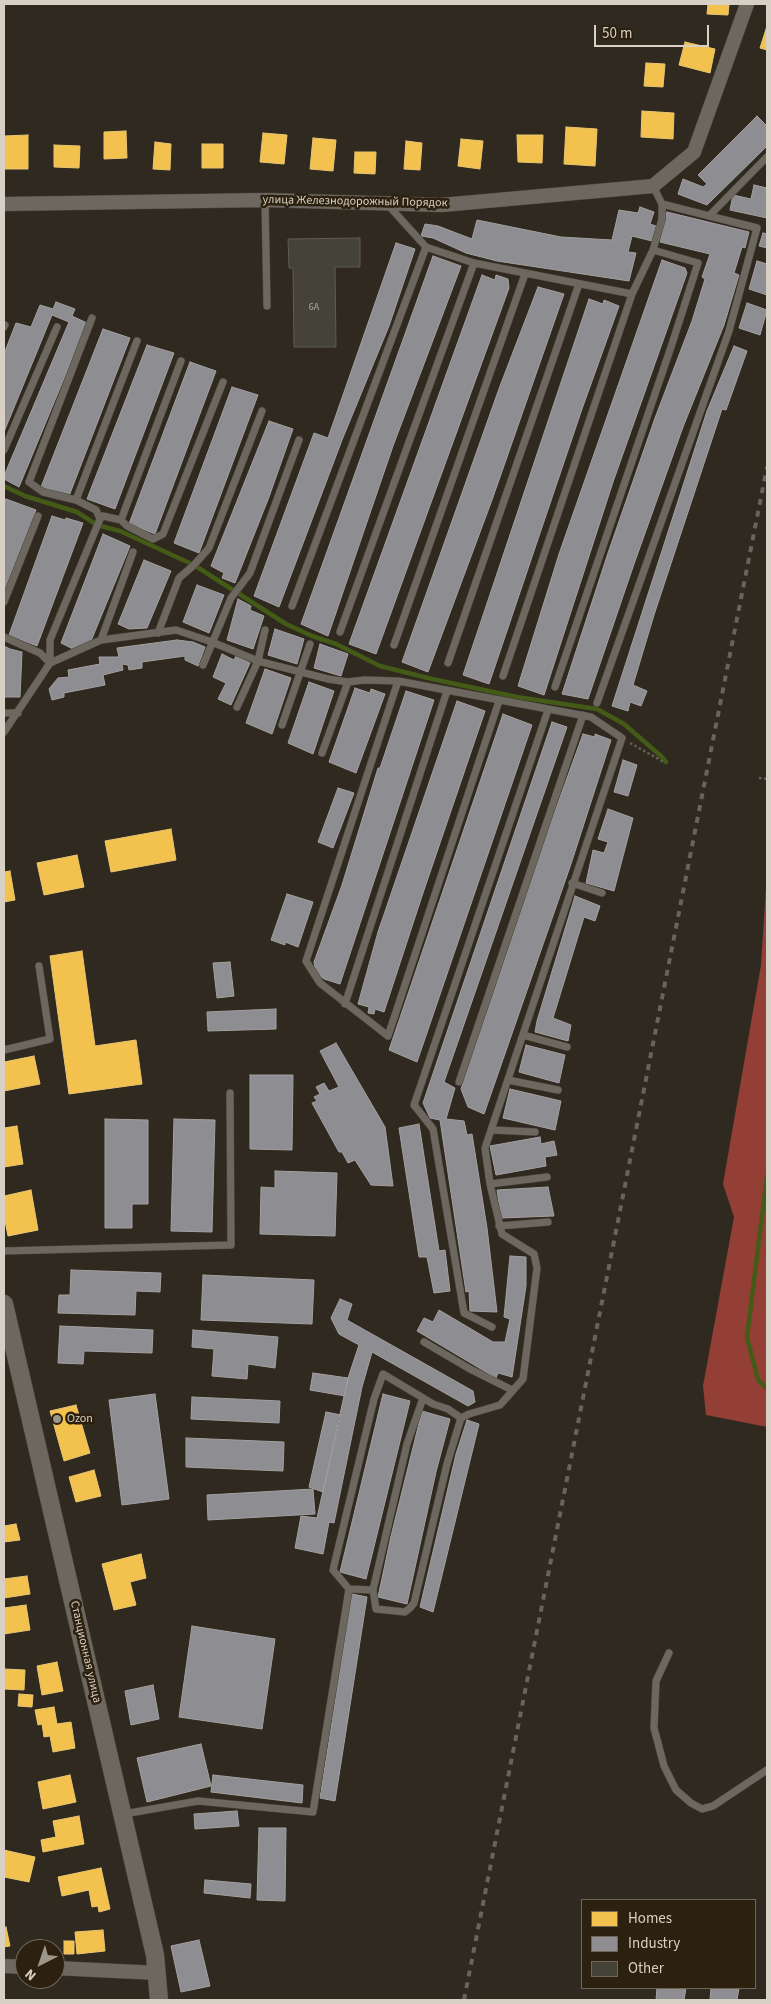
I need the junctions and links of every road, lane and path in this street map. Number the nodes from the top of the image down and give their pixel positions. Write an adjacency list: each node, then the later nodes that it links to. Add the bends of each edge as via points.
1 (748, 4): 3 (street, via 694,152)
2 (767, 157): 8 (lane)
3 (653, 186): 5 (street, улица Железнодорожный Порядок, via 442,205); 7 (lane)
4 (266, 200): 5 (street, улица Железнодорожный Порядок); 6 (street, улица Железнодорожный Порядок); 15 (lane)
5 (386, 202): 9 (lane)
6 (4, 204)
7 (662, 204): 8 (lane); 10 (lane, via 662,219)
8 (709, 216): 50 (lane, via 757,228 729,331)
9 (426, 247): 11 (lane); 30 (lane)
10 (653, 250): 14 (lane); 47 (lane, via 698,263)
11 (474, 263): 12 (lane); 32 (lane)
12 (525, 274): 13 (lane); 38 (lane)
13 (578, 284): 14 (lane); 41 (lane)
14 (632, 294): 44 (lane)
15 (267, 306)
16 (92, 318): 24 (lane, via 29,482 43,492)
17 (57, 327): 23 (lane)
18 (136, 341): 24 (lane)
19 (181, 361): 27 (lane)
20 (223, 382): 27 (lane, via 163,534 153,539)
21 (262, 411): 33 (lane, via 208,548 179,578)
22 (299, 440): 36 (lane, via 250,573 231,598)
23 (4, 450)
24 (76, 500): 26 (lane, via 96,510)
25 (38, 516): 29 (lane)
26 (100, 518): 27 (lane); 40 (lane, via 50,640)
27 (121, 520)
28 (134, 552): 35 (lane)
29 (4, 602)
30 (292, 606)
31 (266, 630): 39 (lane)
32 (340, 632)
33 (158, 633): 35 (lane); 36 (lane, via 176,630)
34 (4, 637): 40 (lane, via 40,653)
35 (101, 640): 40 (lane)
36 (212, 642): 39 (lane); 42 (lane)
37 (310, 644): 43 (lane)
38 (394, 645)
39 (258, 661): 43 (lane); 51 (lane)
40 (50, 663): 54 (lane)
41 (448, 663)
42 (203, 665)
43 (300, 672): 46 (lane); 56 (lane)
44 (503, 676)
45 (398, 681): 46 (lane); 48 (lane); 66 (lane, via 306,961 320,983)
46 (348, 682): 59 (lane)
47 (555, 687)
48 (447, 691): 49 (lane); 66 (lane)
49 (500, 701): 52 (lane); 66 (lane, via 388,1036)
50 (597, 703)
51 (237, 707)
52 (548, 710): 55 (lane); 82 (lane, via 414,1105 433,1129 464,1313)
53 (4, 713): 54 (lane)
54 (18, 713): 57 (lane)
55 (582, 715): 58 (lane, via 591,717); 71 (lane)
56 (282, 725)
57 (4, 732)
58 (622, 738): 60 (path); 63 (lane)
59 (322, 753)
60 (664, 762)
61 (759, 778): 62 (path)
62 (767, 779)
63 (572, 883): 64 (lane); 67 (lane)
64 (602, 893)
65 (39, 966): 69 (lane, via 50,1039)
66 (345, 1004)
67 (523, 1035): 68 (lane); 70 (lane)
68 (567, 1047)
69 (4, 1050)
70 (508, 1080): 72 (lane); 74 (lane)
71 (459, 1082)
72 (558, 1090)
73 (230, 1093): 80 (lane, via 231,1244)
74 (492, 1130): 75 (lane); 77 (lane, via 485,1148)
75 (535, 1132)
76 (547, 1177): 77 (lane)
77 (490, 1184): 79 (lane)
78 (548, 1222): 79 (lane)
79 (499, 1226): 84 (lane, via 502,1234 534,1254 537,1268 523,1379)
80 (4, 1251)
81 (4, 1304): 91 (street, Станционная улица)
82 (492, 1327)
83 (424, 1342): 84 (lane, via 470,1370)
84 (512, 1390): 86 (lane, via 500,1405)
85 (423, 1398): 86 (lane); 87 (lane, via 383,1374 374,1399 333,1570); 88 (lane, via 407,1444)
86 (461, 1418): 88 (lane, via 414,1603 405,1612 376,1609)
87 (349, 1589): 88 (lane); 91 (lane, via 313,1812 198,1801)
88 (373, 1590)
89 (669, 1653): 90 (lane, via 656,1681 654,1728 664,1766 676,1790 702,1809 713,1806)
90 (767, 1770)
91 (124, 1814): 93 (street, Станционная улица)
92 (65, 1968): 93 (street)
93 (158, 1973): 94 (street, Станционная улица); 95 (lane)
94 (159, 2000)
95 (164, 2000)

